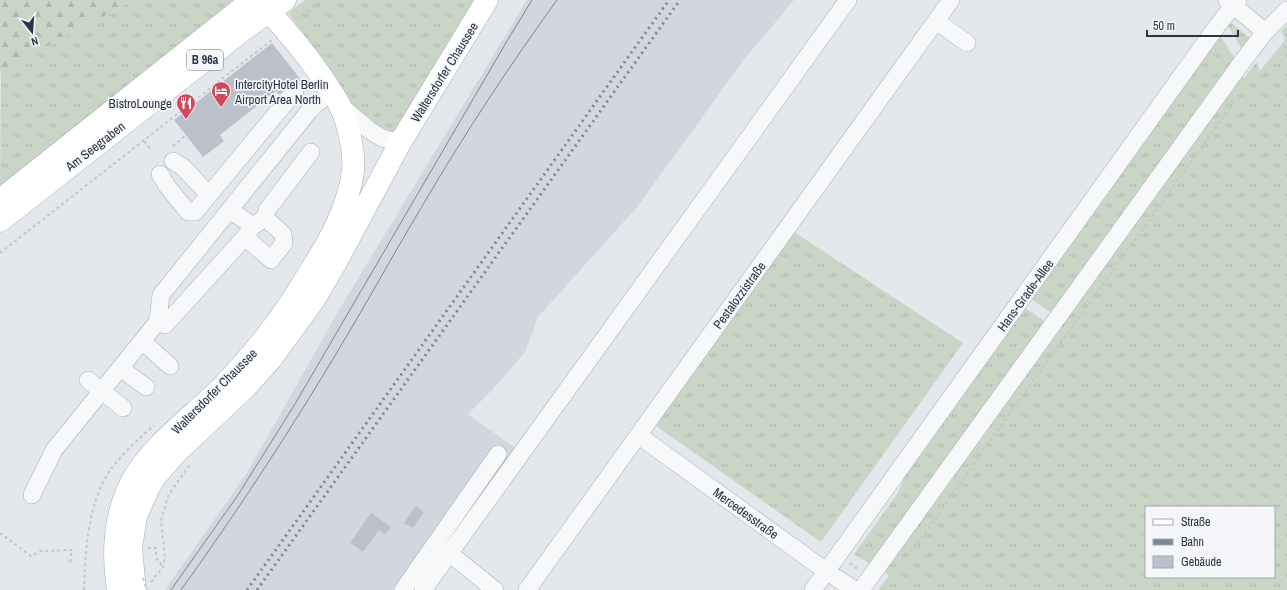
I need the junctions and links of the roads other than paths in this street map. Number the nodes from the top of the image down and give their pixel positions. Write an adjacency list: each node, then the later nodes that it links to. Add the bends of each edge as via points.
1 (487, 0): 12 (main road, Waltersdorfer Chaussee)
2 (848, 0): 32 (street)
3 (951, 0): 7 (street, Pestalozzistraße)
4 (1233, 2): 8 (street); 33 (street, Hans-Grade-Allee)
5 (267, 3): 11 (main road, Waltersdorfer Chaussee); 17 (main road, Am Seegraben / B 96a); 19 (main road, Am Seegraben / B 96a, via 243,30)
6 (1287, 10): 8 (street)
7 (936, 21): 9 (street); 29 (street, Pestalozzistraße)
8 (1265, 32): 35 (street)
9 (967, 43)
10 (295, 91): 16 (street)
11 (336, 99): 12 (street, Waltersdorfer Chaussee, via 369,130 382,138); 18 (street, via 316,104 310,110); 36 (main road, Waltersdorfer Chaussee, via 348,128 353,161 343,211 310,273 261,344 224,385 170,435 132,482 120,511 116,530 114,550)
12 (400, 143): 34 (main road, Waltersdorfer Chaussee, via 335,264 293,330 246,387 176,453 148,487 136,516 131,548)
13 (311, 152): 20 (street)
14 (171, 156): 16 (street)
15 (160, 174): 16 (street, via 188,212 195,212)
16 (209, 195)
17 (0, 200)
18 (230, 210): 20 (street); 21 (street, via 161,296)
19 (0, 221)
20 (254, 227): 21 (street, via 165,325)
21 (159, 320): 22 (street)
22 (142, 341): 23 (street); 24 (street)
23 (170, 366)
24 (120, 368): 26 (street); 27 (street)
25 (88, 380): 27 (street)
26 (146, 387)
27 (102, 391): 28 (street); 31 (street, via 54,450)
28 (123, 408)
29 (638, 435): 33 (street, Mercedesstraße); 40 (street, Pestalozzistraße)
30 (498, 454): 37 (street)
31 (32, 495)
32 (449, 553): 38 (street); 39 (street)
33 (826, 571): 35 (street, Mercedesstraße); 41 (street, Hans-Grade-Allee)
34 (142, 585)
35 (866, 586)
36 (118, 590)
37 (403, 590)
38 (423, 590)
39 (495, 590)
40 (527, 590)
41 (813, 590)

